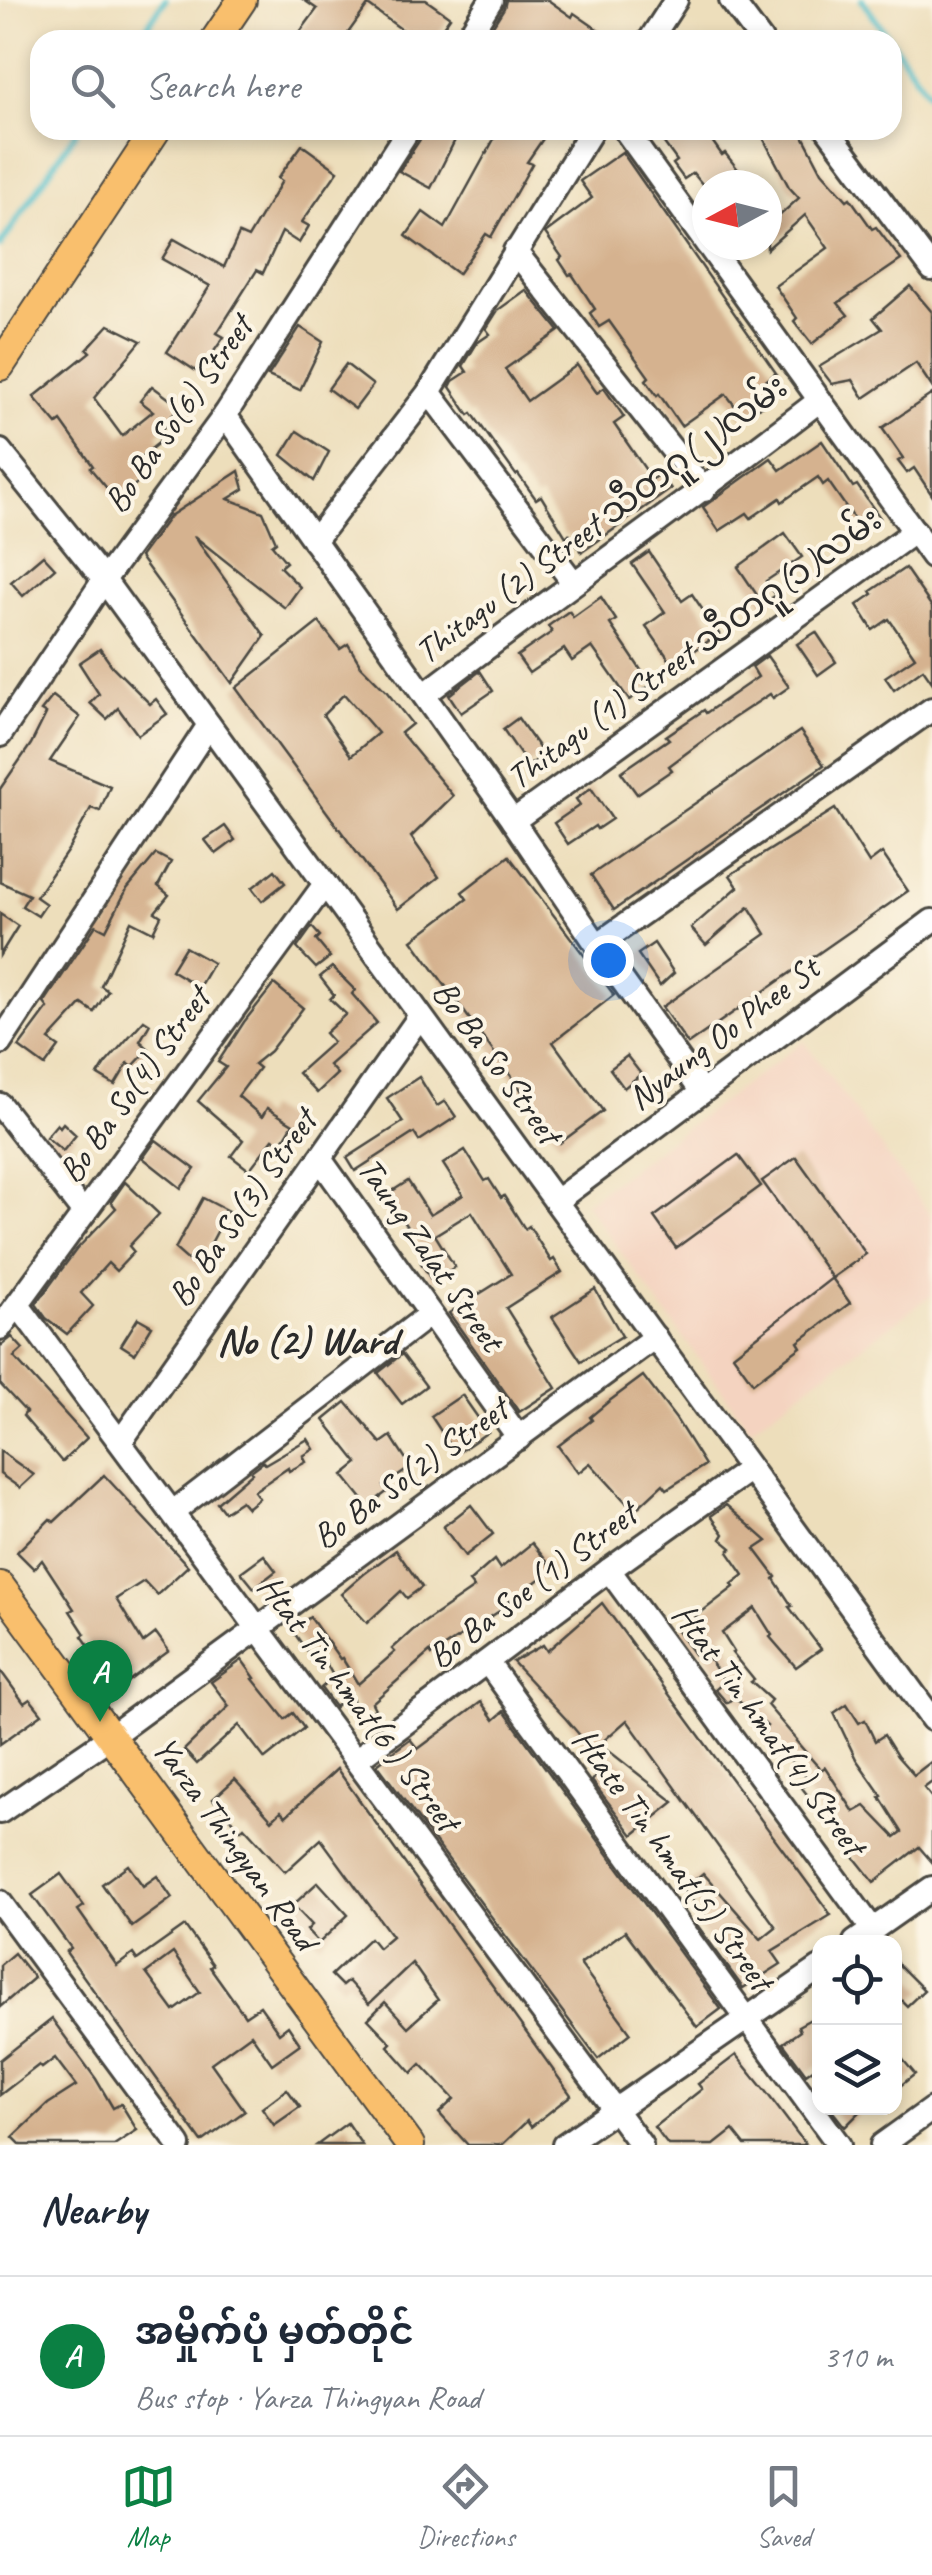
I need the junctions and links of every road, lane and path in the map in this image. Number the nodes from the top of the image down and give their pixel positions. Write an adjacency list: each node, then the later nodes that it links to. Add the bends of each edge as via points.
1 (242, 0): 5 (main road)
2 (491, 0): 6 (street)
3 (676, 0): 7 (street)
4 (731, 0): 8 (street)
5 (222, 30)
6 (472, 30)
7 (656, 30)
8 (754, 30)
9 (149, 140): 18 (main road)
10 (402, 140): 21 (street, Bo Ba So(6) Street)
11 (586, 140): 15 (street)
12 (632, 140): 14 (street)
13 (835, 140): 17 (street)
14 (692, 222)
15 (515, 251): 19 (street); 23 (street)
16 (719, 260): 20 (street)
17 (932, 270)
18 (0, 366)
19 (428, 392): 25 (street); 28 (street)
20 (820, 400): 23 (street, Thitagu (2) Street သီတဂူ(၂)လမ်း); 24 (street)
21 (225, 415): 25 (street); 27 (street, Bo Ba So(6) Street)
22 (0, 451): 27 (street, Bo Ba So Street)
23 (704, 490): 28 (street, Thitagu (2) Street သီတဂူ(၂)လမ်း)
24 (915, 532): 26 (street); 33 (street, Thitagu (1) Street သီတဂူ(၁)လမ်း)
25 (314, 541): 29 (street)
26 (932, 556)
27 (104, 580): 31 (street, Bo Ba So Street); 32 (street, Bo Ba So(6) Street)
28 (573, 582): 29 (street, Thitagu (2) Street သီတဂူ(၂)လမ်း)
29 (424, 695): 33 (street)
30 (932, 709): 36 (street)
31 (209, 725): 34 (street, Bo Ba So Street); 38 (street)
32 (0, 734)
33 (513, 821): 36 (street)
34 (325, 884): 37 (street, Bo Ba So Street); 43 (street, Bo Ba So(4) Street)
35 (932, 920): 39 (street, Nyaung Oo Phee St)
36 (597, 946): 39 (street)
37 (420, 1016): 41 (street, Bo Ba So(3) Street); 42 (street, Bo Ba So Street)
38 (0, 1043)
39 (702, 1092): 42 (street, Nyaung Oo Phee St)
40 (0, 1105): 43 (street)
41 (320, 1158): 45 (street, Taung Zalat Street); 49 (street, Bo Ba So(3) Street)
42 (556, 1202): 47 (street, Bo Ba So Street)
43 (84, 1213): 44 (street, Bo Ba So(4) Street)
44 (18, 1305): 46 (street, Bo Ba So(4) Street); 49 (street, Htat Tin hmat(6 ) Street)
45 (430, 1314): 48 (street, Taung Zalat Street); 51 (street)
46 (0, 1328)
47 (654, 1337): 48 (street, Bo Ba So(2) Street); 50 (street, Bo Ba So Street)
48 (519, 1438): 54 (street, Bo Ba So(2) Street)
49 (120, 1441): 51 (street, Htat Tin hmat(6 ) Street)
50 (750, 1468): 52 (street, Bo Ba Soe (1) Street); 57 (street, Bo Ba So Street)
51 (173, 1512): 54 (street, Htat Tin hmat(6 ) Street)
52 (609, 1570): 55 (street, Bo Ba Soe (1) Street); 64 (street, Htat Tin hmat(4) Street)
53 (0, 1586): 59 (main road, Yarza Thingyan Road)
54 (258, 1627): 59 (street, Bo Ba So(2) Street); 60 (street, Htat Tin hmat(6 ) Street)
55 (487, 1662): 60 (street, Bo Ba Soe (1) Street); 67 (street, Htate Tin hmat(5) Street)
56 (932, 1677): 57 (street)
57 (912, 1691): 58 (street, Bo Ba So Street)
58 (932, 1719)
59 (110, 1736): 61 (street, Bo Ba So(2) Street); 71 (main road, Yarza Thingyan Road)
60 (357, 1759): 69 (street, Htat Tin hmat(6 ) Street)
61 (0, 1812)
62 (932, 1888): 65 (street)
63 (0, 1902): 70 (street)
64 (863, 1935)
65 (865, 1935)
66 (812, 1974): 67 (street)
67 (746, 2021): 69 (street); 74 (street, Htate Tin hmat(5) Street)
68 (932, 2109): 75 (street)
69 (615, 2110): 72 (street); 73 (street, Htat Tin hmat(6 ) Street)
70 (179, 2145)
71 (410, 2145)
72 (564, 2145)
73 (641, 2145)
74 (839, 2145)
75 (882, 2145)

